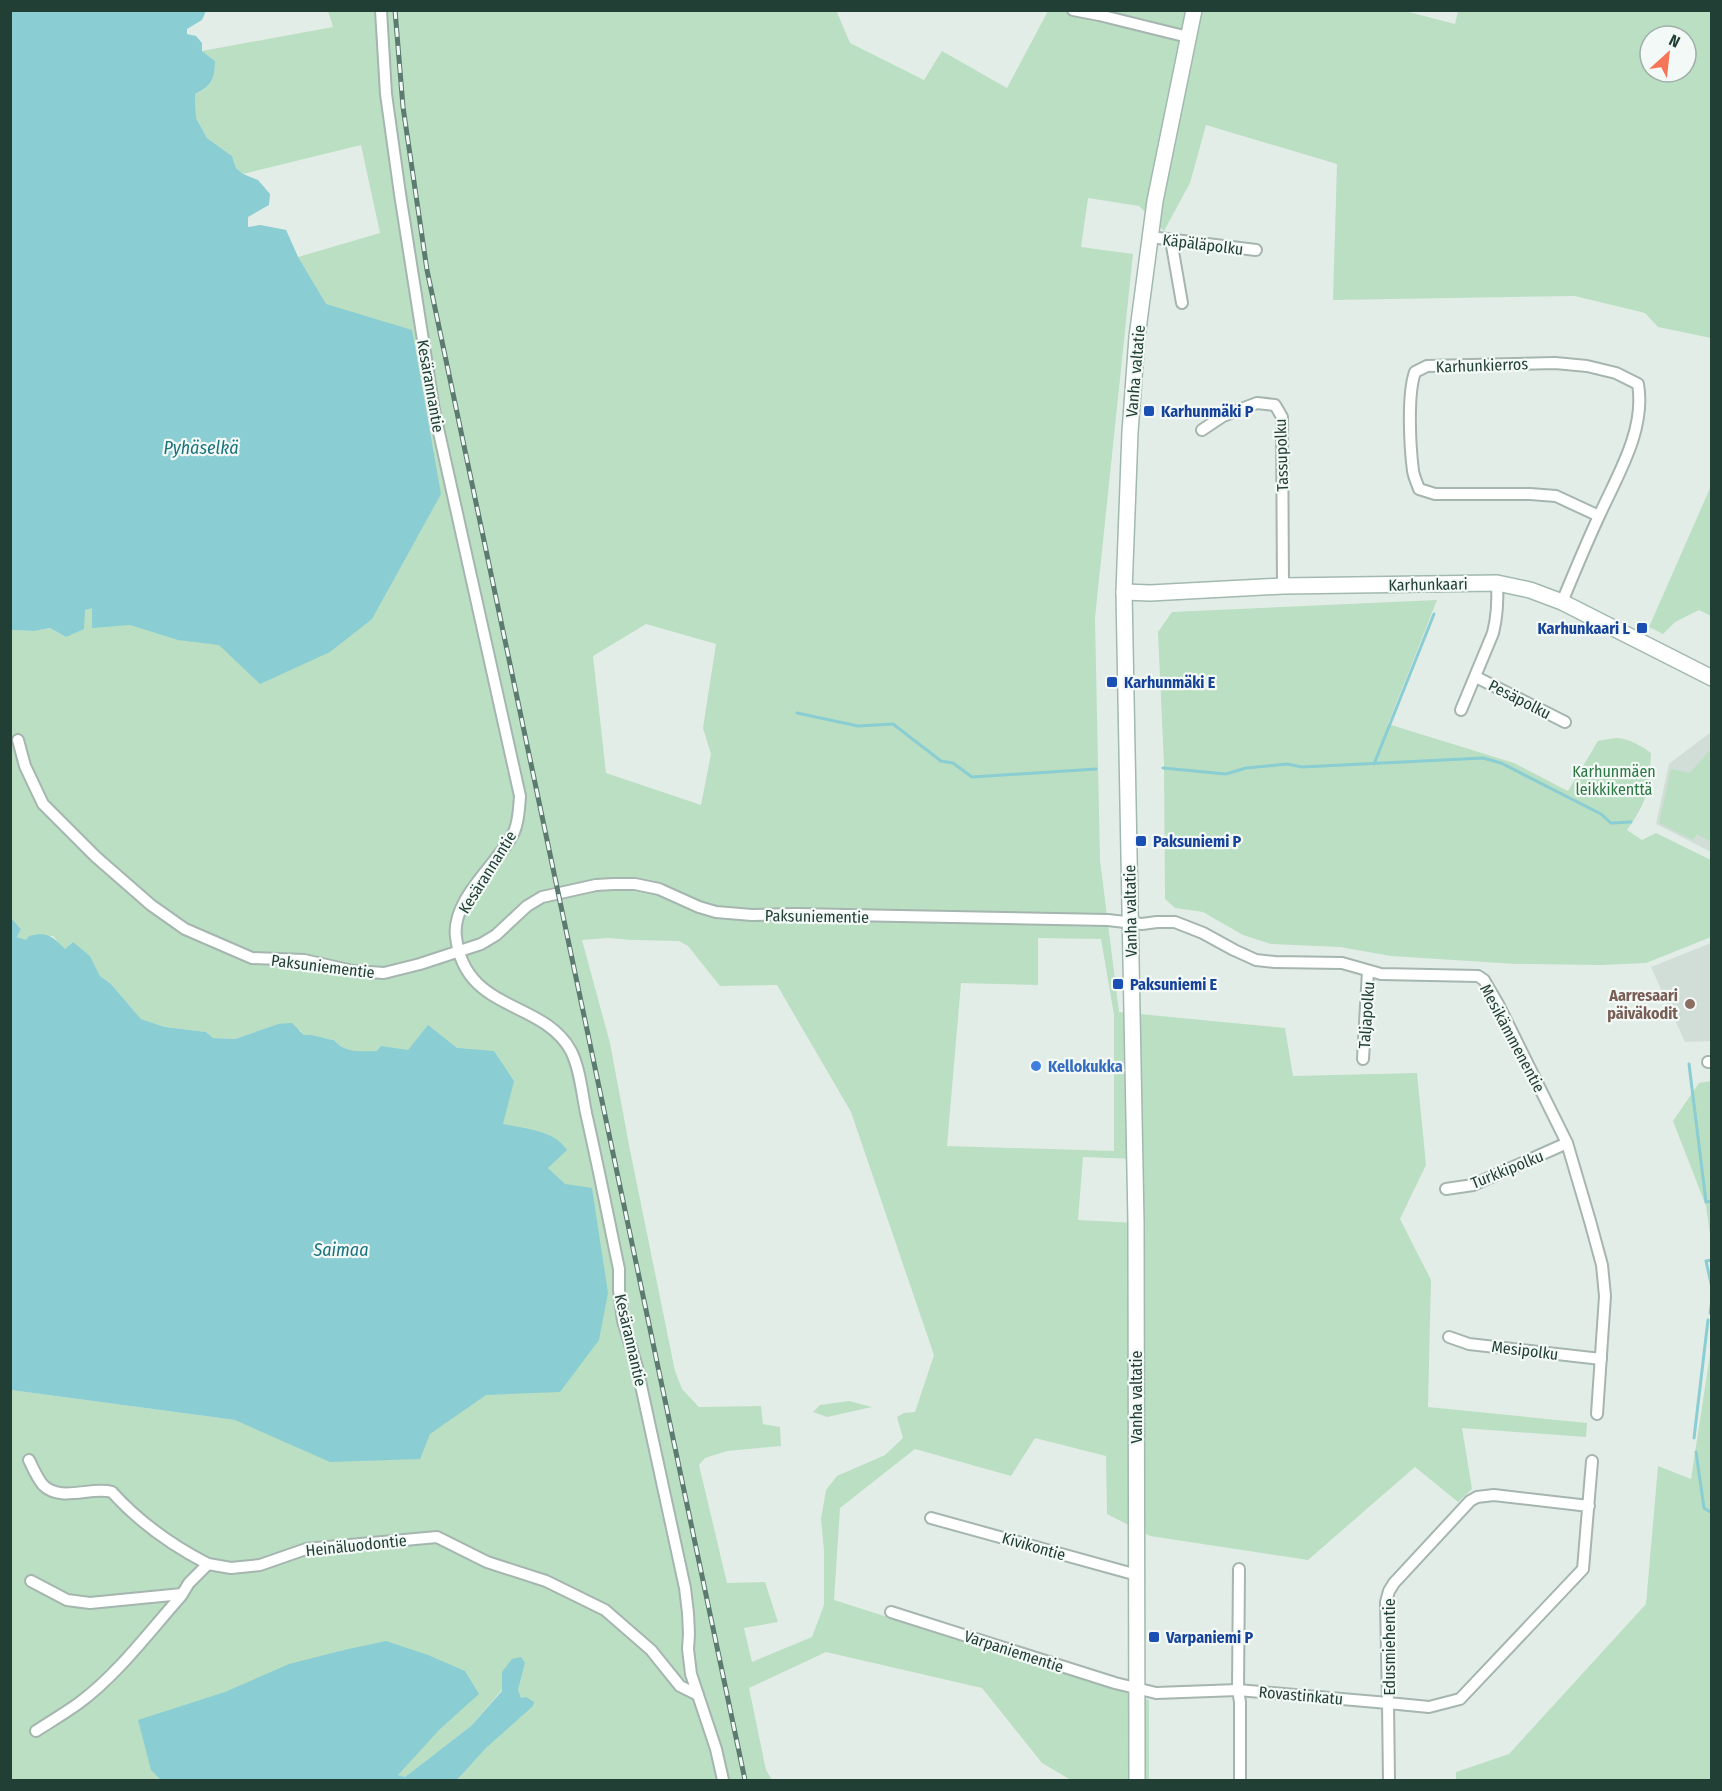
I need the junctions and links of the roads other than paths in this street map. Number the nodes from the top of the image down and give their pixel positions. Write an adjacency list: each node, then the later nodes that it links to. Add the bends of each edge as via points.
1 (381, 10): 21 (street, Kesärannantie, via 386,94 434,410 520,796 515,829 462,905 455,935)
2 (1073, 10): 4 (street)
3 (1194, 10): 4 (main road, Vanha valtatie)
4 (1188, 37): 5 (main road, Vanha valtatie)
5 (1150, 237): 6 (street, Käpäläpolku); 13 (main road, Vanha valtatie, via 1130,432)
6 (1171, 240): 7 (street, Käpäläpolku); 8 (street)
7 (1256, 250)
8 (1182, 303)
9 (1202, 430): 12 (street, Tassupolku, via 1223,416 1257,403 1275,405 1282,417)
10 (1599, 516): 10 (street, Karhunkierros, via 1629,451 1641,398 1638,384 1616,373 1555,363 1427,366 1416,372 1412,383 1411,428 1413,474 1419,489 1435,494 1556,496); 14 (street, Karhunkierros)
11 (1497, 583): 12 (main road, Karhunkaari); 14 (main road, Karhunkaari); 15 (street, via 1496,620)
12 (1283, 586): 13 (main road, Karhunkaari)
13 (1124, 592): 20 (main road, Vanha valtatie)
14 (1563, 602): 16 (main road, Karhunkaari)
15 (1476, 677): 17 (street); 18 (street, Pesäpolku)
16 (1712, 678)
17 (1461, 710)
18 (1565, 722)
19 (18, 740): 21 (street, Paksuniementie, via 43,804 96,857 185,929 252,958 304,960 353,971 384,973)
20 (1130, 922): 21 (street, Paksuniementie, via 752,915 716,912 659,889 614,884 542,897 496,935); 22 (street, Mesikämmenentie, via 1175,922 1256,960 1342,963); 35 (main road, Vanha valtatie)
21 (459, 952): 41 (street, Kesärannantie, via 471,978 482,988 549,1028 571,1052 619,1269 623,1321 637,1367 685,1588 687,1648)
22 (1368, 971): 23 (street, Taljapolku); 24 (street, Mesikämmenentie, via 1478,976 1484,980)
23 (1363, 1059)
24 (1567, 1143): 25 (street, Turkkipolku, via 1473,1185); 27 (street, Mesikämmenentie, via 1602,1265 1605,1296)
25 (1446, 1189)
26 (1449, 1337): 27 (street, Mesipolku, via 1469,1344)
27 (1601, 1359): 28 (street, Mesikämmenentie)
28 (1597, 1414)
29 (29, 1460): 33 (street, via 48,1489 56,1493 112,1492 148,1527)
30 (1592, 1461): 31 (street, Edusmiehentie)
31 (1589, 1506): 42 (street, Edusmiehentie, via 1583,1569 1460,1700 1429,1707); 42 (street, Edusmiehentie, via 1494,1495 1470,1501 1389,1591)
32 (931, 1518): 35 (street, Kivikontie)
33 (208, 1564): 37 (street); 41 (street, Heinäluodontie, via 231,1568 260,1565 306,1549 436,1537 487,1562 546,1581 604,1610 651,1650 680,1686)
34 (1239, 1569): 40 (street)
35 (1137, 1575): 39 (main road, Vanha valtatie)
36 (31, 1581): 37 (street, via 67,1599 90,1603)
37 (182, 1594): 43 (street, via 96,1689)
38 (891, 1612): 39 (street, Varpaniementie)
39 (1137, 1689): 40 (street, Rovastinkatu, via 1156,1693); 45 (main road, Vanha valtatie)
40 (1238, 1690): 42 (street, Rovastinkatu); 46 (street)
41 (698, 1695): 44 (street, Kesärannantie)
42 (1388, 1703): 47 (street)
43 (36, 1731)
44 (723, 1780)
45 (1137, 1780)
46 (1240, 1780)
47 (1389, 1780)

